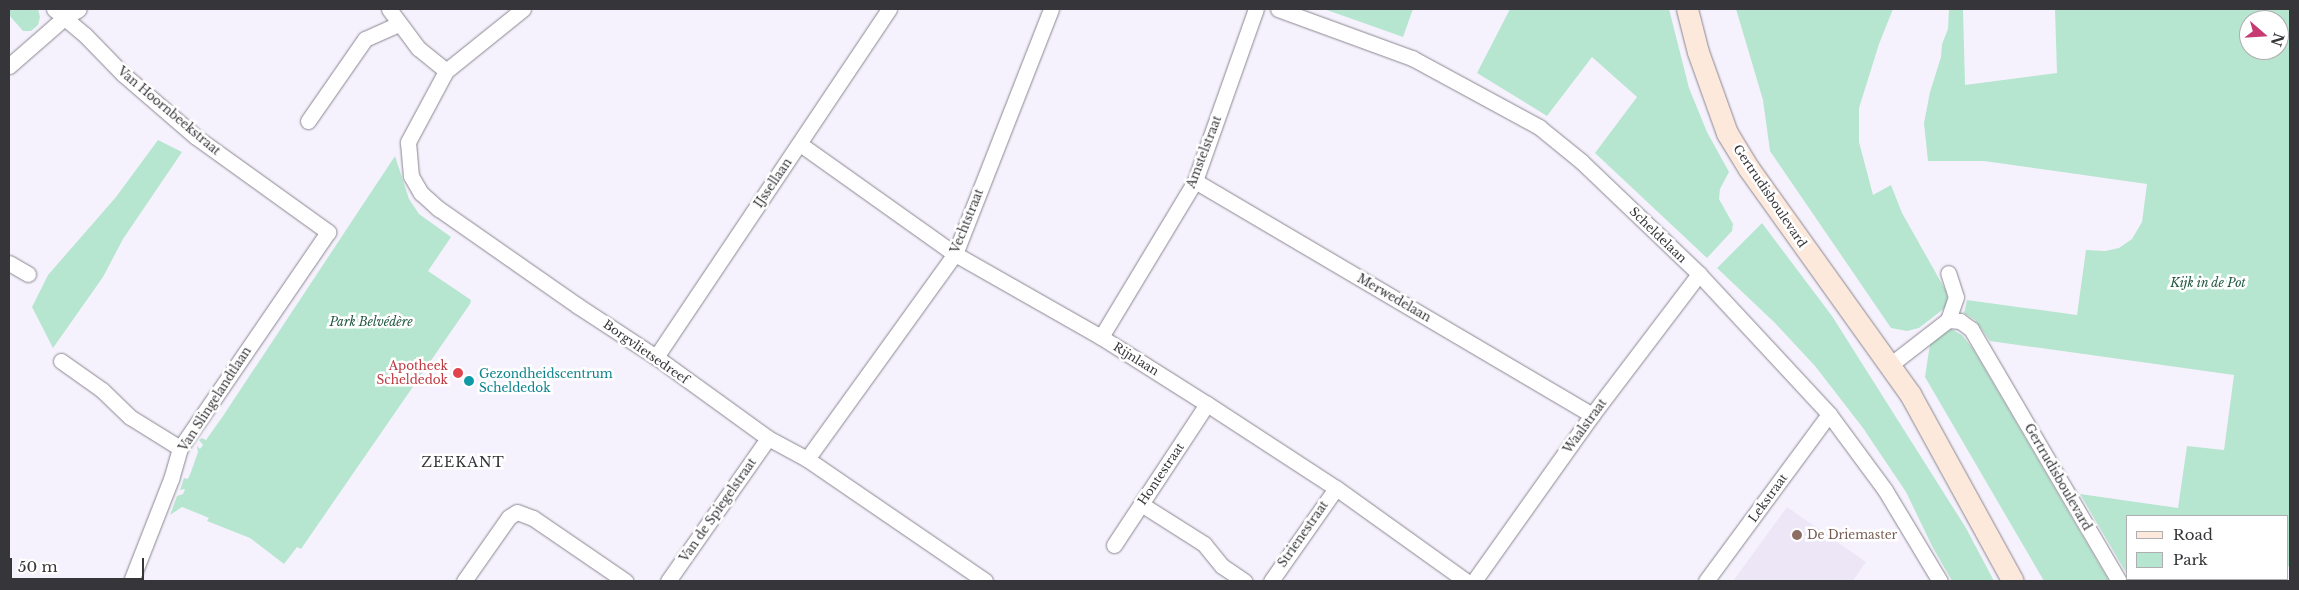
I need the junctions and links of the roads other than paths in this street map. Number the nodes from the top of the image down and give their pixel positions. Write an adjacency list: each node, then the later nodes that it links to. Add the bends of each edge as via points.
1 (79, 9): 9 (street)
2 (389, 9): 10 (street)
3 (523, 9): 12 (street)
4 (889, 9): 14 (street, IJssellaan)
5 (1052, 9): 17 (street, Vechtstraat)
6 (1256, 9): 15 (street, Amstelstraat)
7 (1278, 9): 21 (street, Scheldelaan, via 1412,58 1539,127 1582,162)
8 (1687, 9): 26 (street, Gertrudisboulevard, via 1698,52 1728,133 1749,168)
9 (59, 13): 11 (street); 16 (street, Van Hoornbeekstraat, via 196,137)
10 (399, 24): 12 (street, via 418,48); 13 (street, via 366,39)
11 (9, 66)
12 (446, 71): 24 (street, Borgvlietsedreef, via 408,142 411,176 421,193 439,209)
13 (308, 121)
14 (800, 144): 17 (street, Rijnlaan); 24 (street, IJssellaan)
15 (1195, 181): 23 (street, Amstelstraat); 29 (street, Merwedelaan)
16 (328, 232): 31 (street, Van Slingelandtlaan)
17 (955, 254): 23 (street, Rijnlaan); 32 (street, Vechtstraat)
18 (9, 263): 20 (street)
19 (1948, 272): 22 (street, via 1956,297)
20 (28, 274)
21 (1699, 274): 28 (street, Scheldelaan); 29 (street, Waalstraat)
22 (1948, 320): 26 (street); 48 (street, Gertrudisboulevard, via 1960,321 1971,329)
23 (1101, 337): 27 (street, Rijnlaan)
24 (656, 357): 30 (street, Borgvlietsedreef)
25 (61, 361): 31 (street, via 102,390 130,416)
26 (1890, 365): 47 (street, Gertrudisboulevard, via 1910,394)
27 (1207, 404): 33 (street, Rijnlaan); 34 (street, Hontestraat)
28 (1829, 414): 45 (street, Lekstraat); 46 (street, Scheldelaan, via 1885,490)
29 (1592, 415): 44 (street, Waalstraat)
30 (768, 438): 32 (street, Borgvlietsedreef); 40 (street, Van de Spiegelstraat)
31 (180, 448): 37 (street, Van Slingelandtlaan)
32 (806, 459): 36 (street, Borgvlietsedreef)
33 (1336, 488): 42 (street, Strienestraat); 43 (street, Rijnlaan)
34 (1141, 504): 35 (street, Hontestraat); 41 (street, via 1204,544 1222,566)
35 (1114, 545)
36 (978, 579)
37 (131, 581)
38 (464, 581): 39 (street, via 509,517 517,512 533,518)
39 (625, 581)
40 (668, 581)
41 (1244, 581)
42 (1271, 581)
43 (1466, 581)
44 (1474, 581)
45 (1706, 581)
46 (1940, 581)
47 (2013, 581)
48 (2119, 581)

